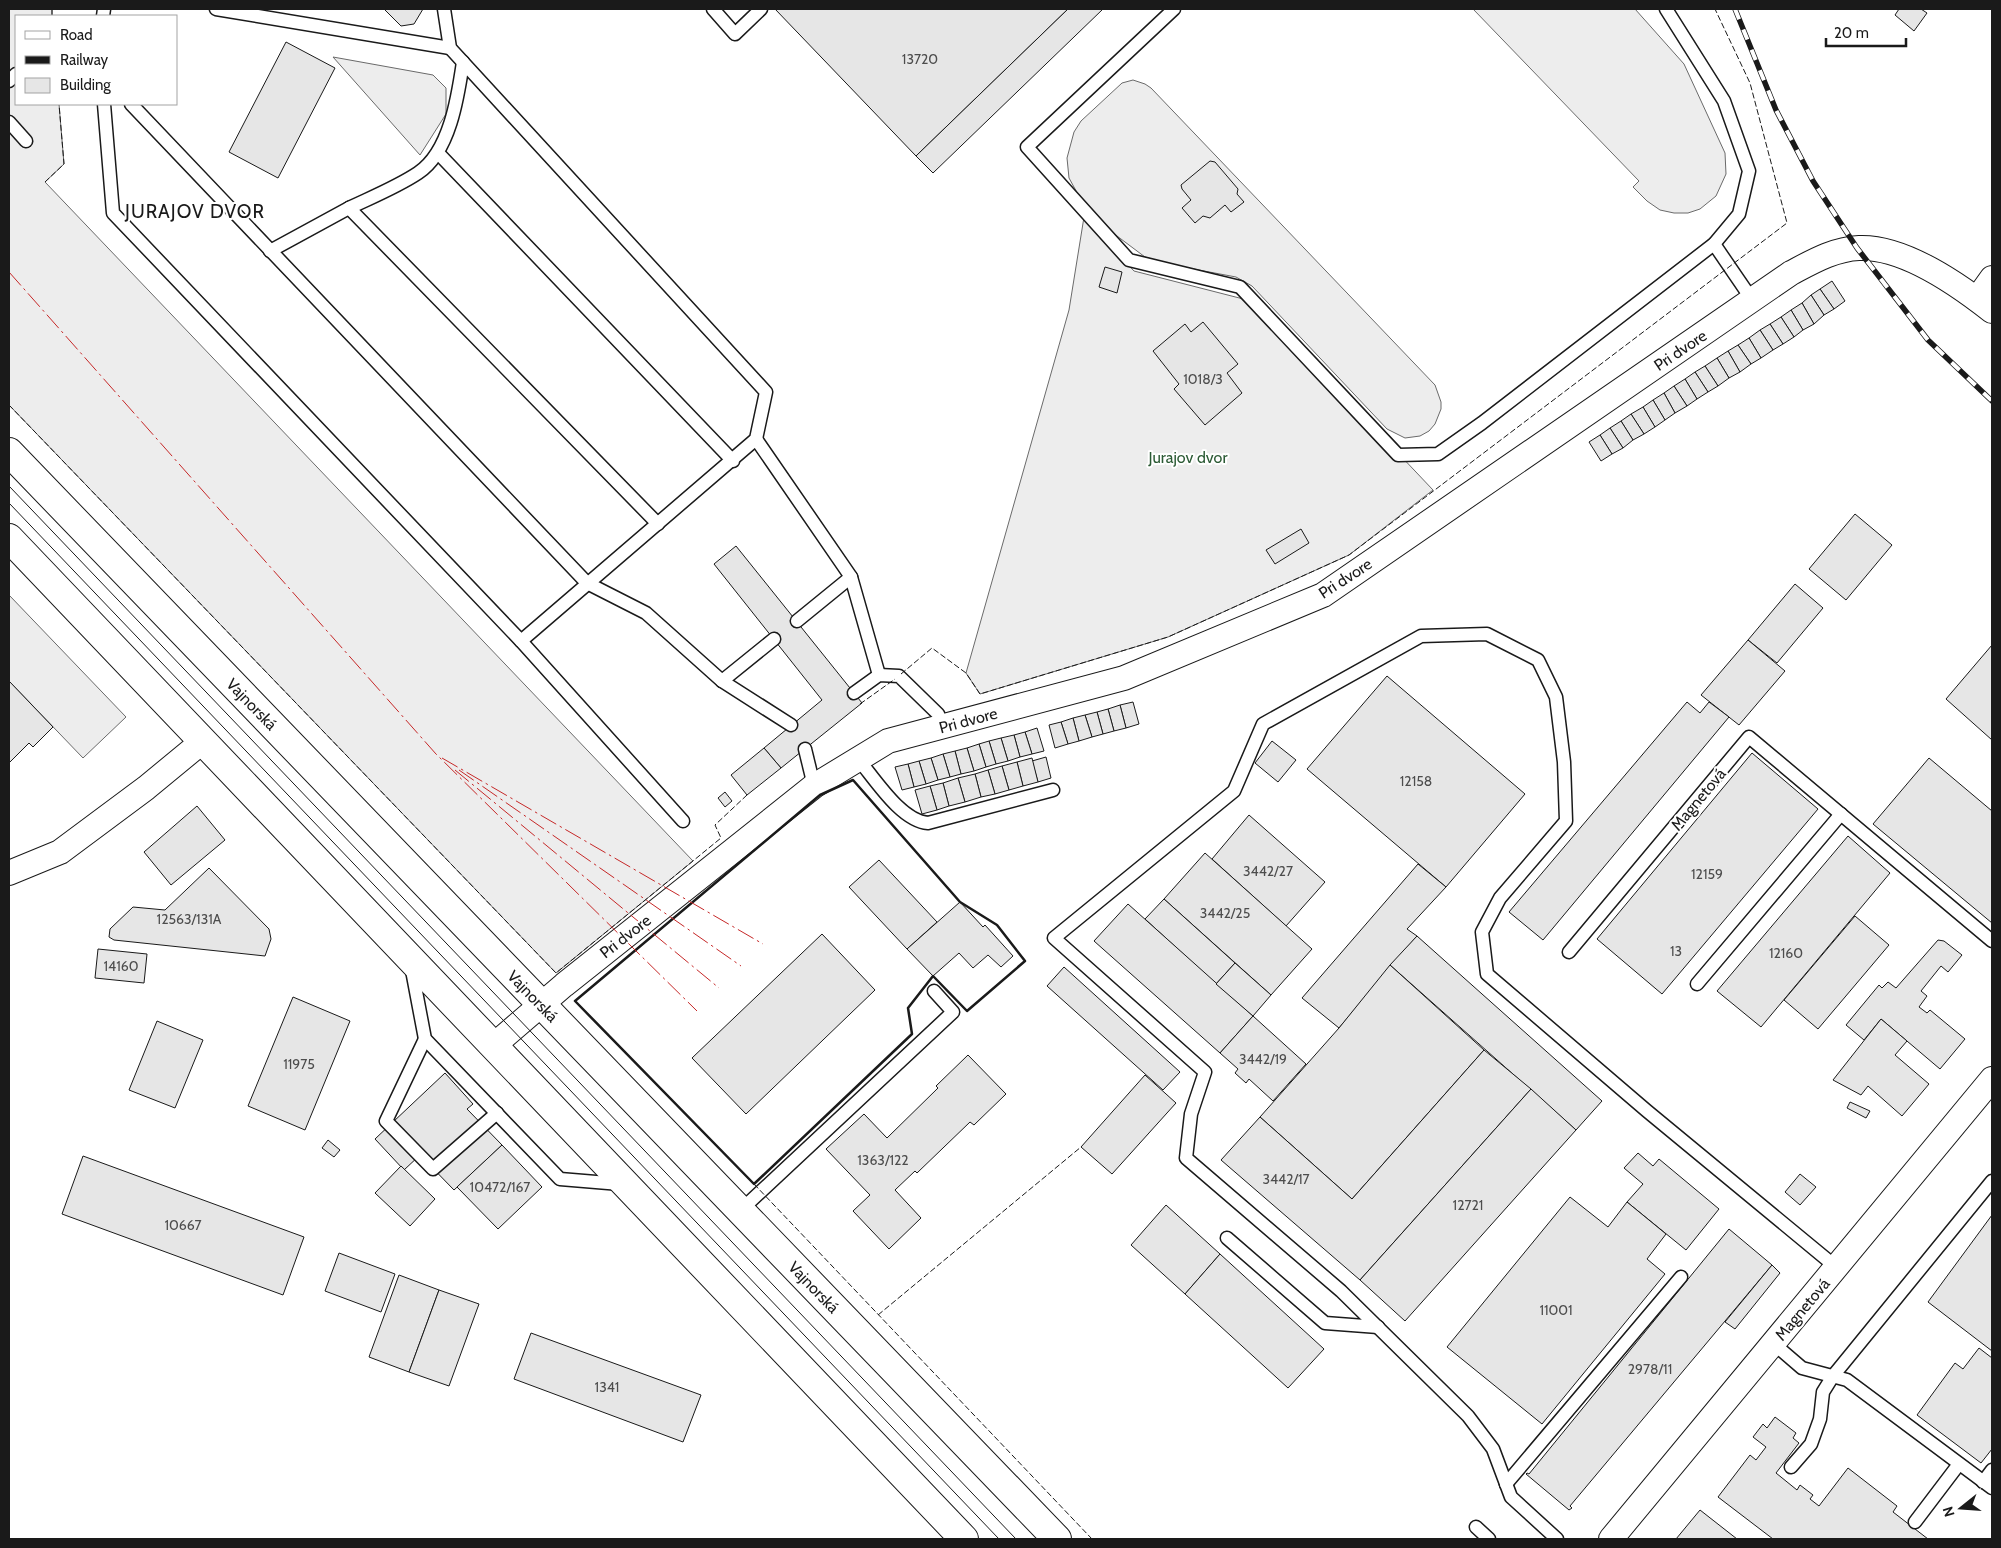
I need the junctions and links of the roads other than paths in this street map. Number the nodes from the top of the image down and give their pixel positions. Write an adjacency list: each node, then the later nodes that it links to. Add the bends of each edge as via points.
1 (216, 9): 7 (lane)
2 (444, 9): 7 (lane)
3 (714, 9): 4 (lane, via 735,34)
4 (761, 9)
5 (1174, 9): 15 (lane, via 1027,147 1129,260 1240,287 1398,455 1438,454)
6 (1666, 9): 15 (lane, via 1724,101 1749,171 1739,214)
7 (450, 48): 8 (lane)
8 (463, 62): 13 (lane, via 457,102); 20 (lane, via 766,392)
9 (104, 105): 29 (lane, via 113,213)
10 (132, 105): 16 (lane)
11 (9, 122): 12 (lane)
12 (26, 141)
13 (438, 153): 14 (lane, via 420,172); 22 (lane)
14 (349, 208): 16 (lane); 23 (lane)
15 (1714, 244): 18 (lane)
16 (270, 251): 26 (lane)
17 (1992, 278): 19 (street)
18 (1753, 301): 19 (street, Pri dvore, via 1791,272 1836,251 1857,248 1888,252 1916,263 1964,289); 34 (street, Pri dvore, via 1323,595 1124,678)
19 (1984, 305)
20 (756, 439): 22 (lane); 25 (lane)
21 (9, 452): 48 (main road, Vajnorská)
22 (733, 461): 23 (lane)
23 (658, 524): 26 (lane)
24 (9, 538): 35 (main road)
25 (852, 577): 27 (lane); 30 (lane)
26 (587, 583): 29 (lane); 31 (lane, via 646,613)
27 (796, 621)
28 (774, 639): 31 (lane)
29 (521, 641): 41 (lane)
30 (879, 674): 32 (lane); 34 (lane, via 899,676 938,714)
31 (722, 681): 33 (lane)
32 (854, 693)
33 (791, 725)
34 (943, 726): 37 (street, Pri dvore, via 888,741)
35 (203, 741): 42 (street, via 60,852); 45 (main road)
36 (805, 749): 38 (lane)
37 (858, 759): 38 (street, Pri dvore); 39 (lane, via 904,814 920,822 928,823)
38 (814, 786): 48 (street, Pri dvore)
39 (1053, 790)
40 (1841, 814): 43 (lane, Magnetová); 44 (lane, Magnetová, via 1749,737); 46 (lane)
41 (683, 821)
42 (9, 874)
43 (1992, 940)
44 (1569, 952)
45 (409, 958): 49 (lane); 50 (main road)
46 (1697, 984)
47 (934, 991): 55 (lane, via 953,1012)
48 (541, 1004): 50 (street, Pri dvore); 55 (main road, Vajnorská)
49 (425, 1039): 52 (lane); 52 (lane, via 386,1121 432,1170)
50 (494, 1046): 54 (main road)
51 (1992, 1079): 57 (street, Magnetová)
52 (497, 1113): 54 (lane, via 560,1179)
53 (1992, 1181): 61 (lane)
54 (626, 1185): 69 (main road)
55 (740, 1211): 70 (main road, Vajnorská)
56 (1227, 1238): 59 (lane, via 1326,1323)
57 (1836, 1267): 59 (lane, via 1647,1112 1488,974 1482,932 1500,898 1566,821 1564,762 1556,697 1538,660 1487,634 1421,636 1263,724 1234,791 1054,938 1205,1072 1191,1114 1186,1158 1341,1291); 60 (street, Magnetová)
58 (1682, 1277): 65 (lane)
59 (1378, 1327): 65 (lane, via 1468,1416 1493,1449)
60 (1774, 1343): 61 (lane, via 1802,1368); 73 (street, Magnetová)
61 (1833, 1376): 62 (lane, via 1847,1380); 63 (lane, via 1824,1392 1820,1419 1811,1444)
62 (1959, 1464): 66 (lane); 67 (lane)
63 (1791, 1467)
64 (1992, 1470): 66 (lane)
65 (1506, 1484): 72 (lane, via 1511,1496)
66 (1988, 1485)
67 (1915, 1522)
68 (1476, 1527): 71 (lane)
69 (964, 1539)
70 (1057, 1539)
71 (1489, 1539)
72 (1557, 1539)
73 (1611, 1539)

